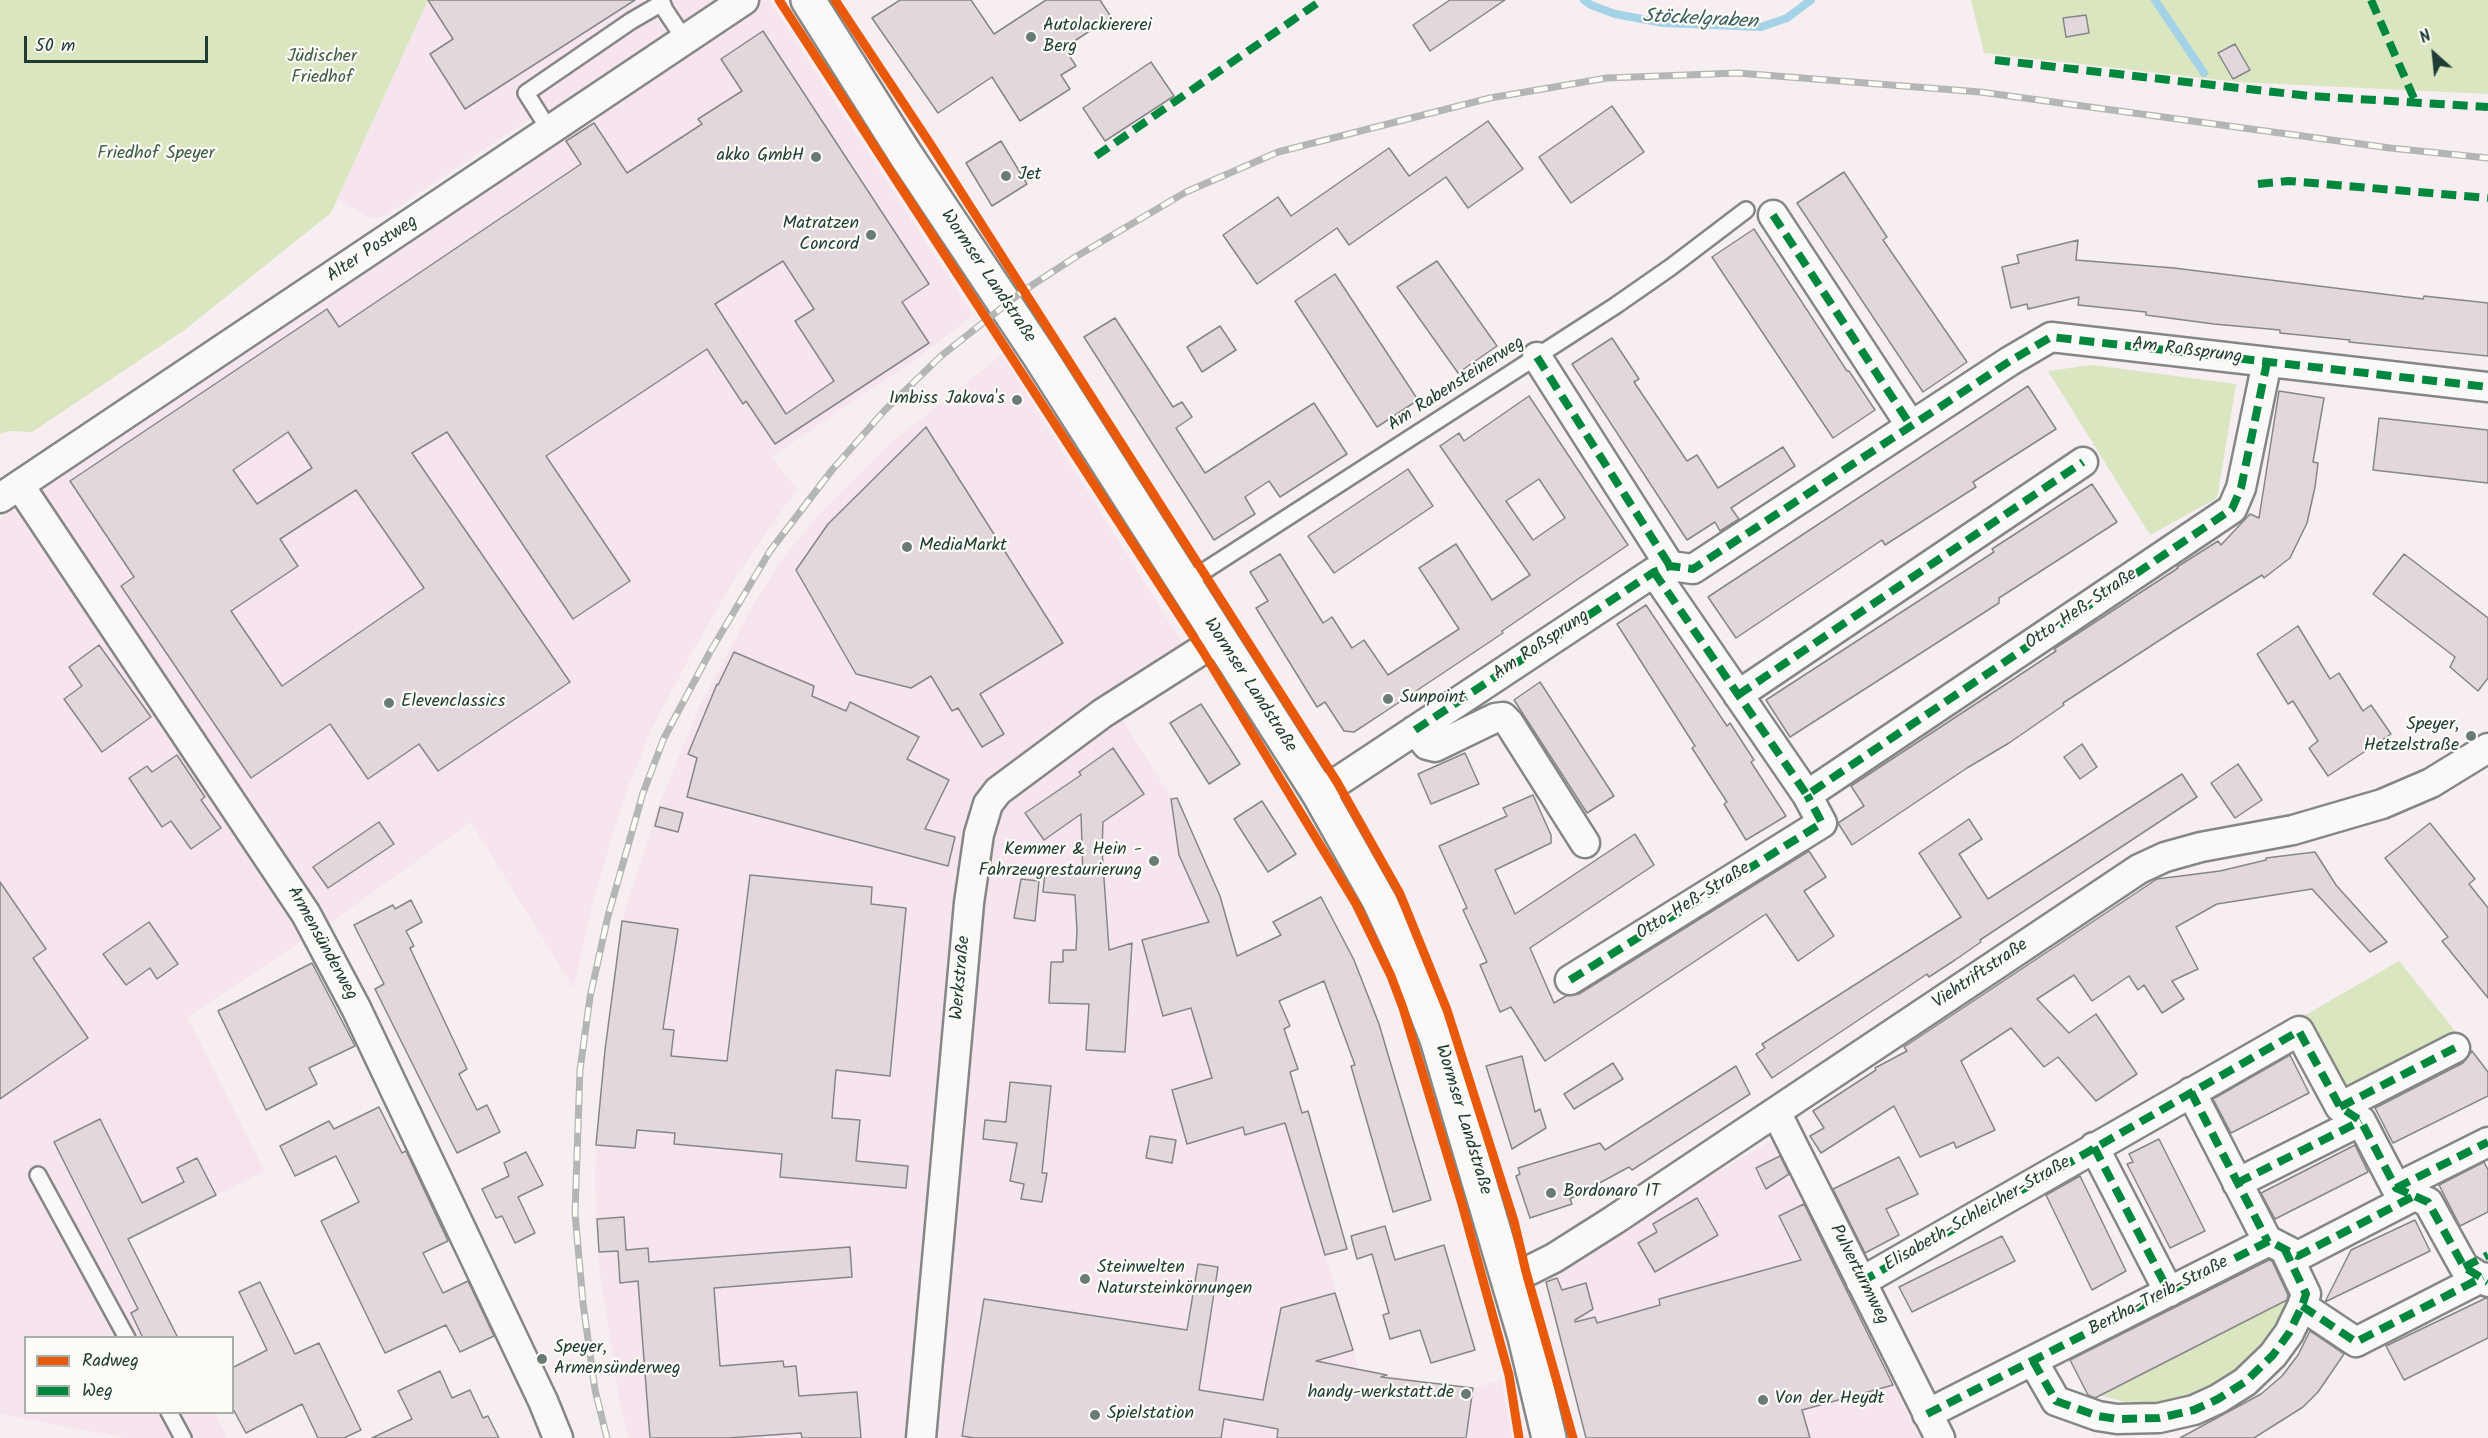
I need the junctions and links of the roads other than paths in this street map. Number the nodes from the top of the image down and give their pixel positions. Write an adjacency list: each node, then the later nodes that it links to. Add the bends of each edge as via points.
1 (744, 0): 4 (street, Alter Postweg)
2 (808, 0): 14 (main road, Wormser Landstraße)
3 (661, 2): 4 (lane); 5 (lane, via 526,93)
4 (685, 40): 5 (street, Alter Postweg)
5 (550, 130): 12 (street, Alter Postweg)
6 (1759, 213): 7 (lane, Am Rabensteinerweg); 10 (street)
7 (1537, 357): 13 (street); 14 (lane, Am Rabensteinerweg)
8 (2267, 362): 9 (street, Am Roßsprung); 10 (street, Am Roßsprung, via 2051,337); 20 (street, Otto-Heß-Straße, via 2241,488 2232,509)
9 (2488, 387)
10 (1911, 426): 13 (street, Am Roßsprung, via 1693,569)
11 (2083, 462): 16 (street)
12 (10, 492): 43 (street, Armensünderweg, via 306,914 356,1008)
13 (1662, 569): 16 (street, Otto-Heß-Straße); 17 (street, Am Roßsprung)
14 (1184, 584): 15 (main road, Wormser Landstraße)
15 (1219, 639): 19 (main road, Wormser Landstraße); 44 (street, Werkstraße, via 1103,713 998,791 988,804 979,834 969,903)
16 (1738, 695): 20 (street, Otto-Heß-Straße)
17 (1415, 730): 19 (street, Am Roßsprung); 21 (street, via 1427,745 1435,747 1503,717)
18 (2488, 748): 25 (street, Viehtriftstraße, via 2431,783 2382,804 2303,828 2201,847 2139,869)
19 (1319, 794): 34 (main road, Wormser Landstraße, via 1380,902 1423,1000)
20 (1807, 795): 22 (street, Otto-Heß-Straße, via 1822,823)
21 (1585, 843)
22 (1570, 980)
23 (2455, 1048): 26 (street)
24 (2191, 1092): 26 (street, Elisabeth-Schleicher-Straße, via 2299,1031); 28 (street, Elisabeth-Schleicher-Straße); 30 (street)
25 (1776, 1112): 34 (street, Viehtriftstraße, via 1554,1258); 35 (street, Pulverturmweg)
26 (2351, 1114): 30 (street); 31 (street)
27 (2488, 1142): 31 (street, Bertha-Treib-Straße)
28 (2094, 1147): 35 (street, Elisabeth-Schleicher-Straße); 36 (street)
29 (38, 1175): 38 (lane)
30 (2237, 1183): 32 (street)
31 (2405, 1192): 32 (street, Bertha-Treib-Straße); 33 (street, via 2428,1202)
32 (2283, 1249): 36 (street, Bertha-Treib-Straße); 37 (street, via 2306,1294)
33 (2481, 1270): 37 (street, via 2356,1342)
34 (1508, 1277): 45 (main road, Wormser Landstraße)
35 (1861, 1282): 41 (street, Pulverturmweg)
36 (2169, 1292): 39 (street, Bertha-Treib-Straße)
37 (2302, 1306): 39 (street, via 2289,1333 2259,1370 2218,1399 2159,1418 2117,1419 2056,1401)
38 (127, 1336)
39 (2033, 1361): 41 (street, Bertha-Treib-Straße)
40 (170, 1414): 42 (lane)
41 (1933, 1426)
42 (183, 1438)
43 (558, 1438)
44 (921, 1438)
45 (1550, 1438)

